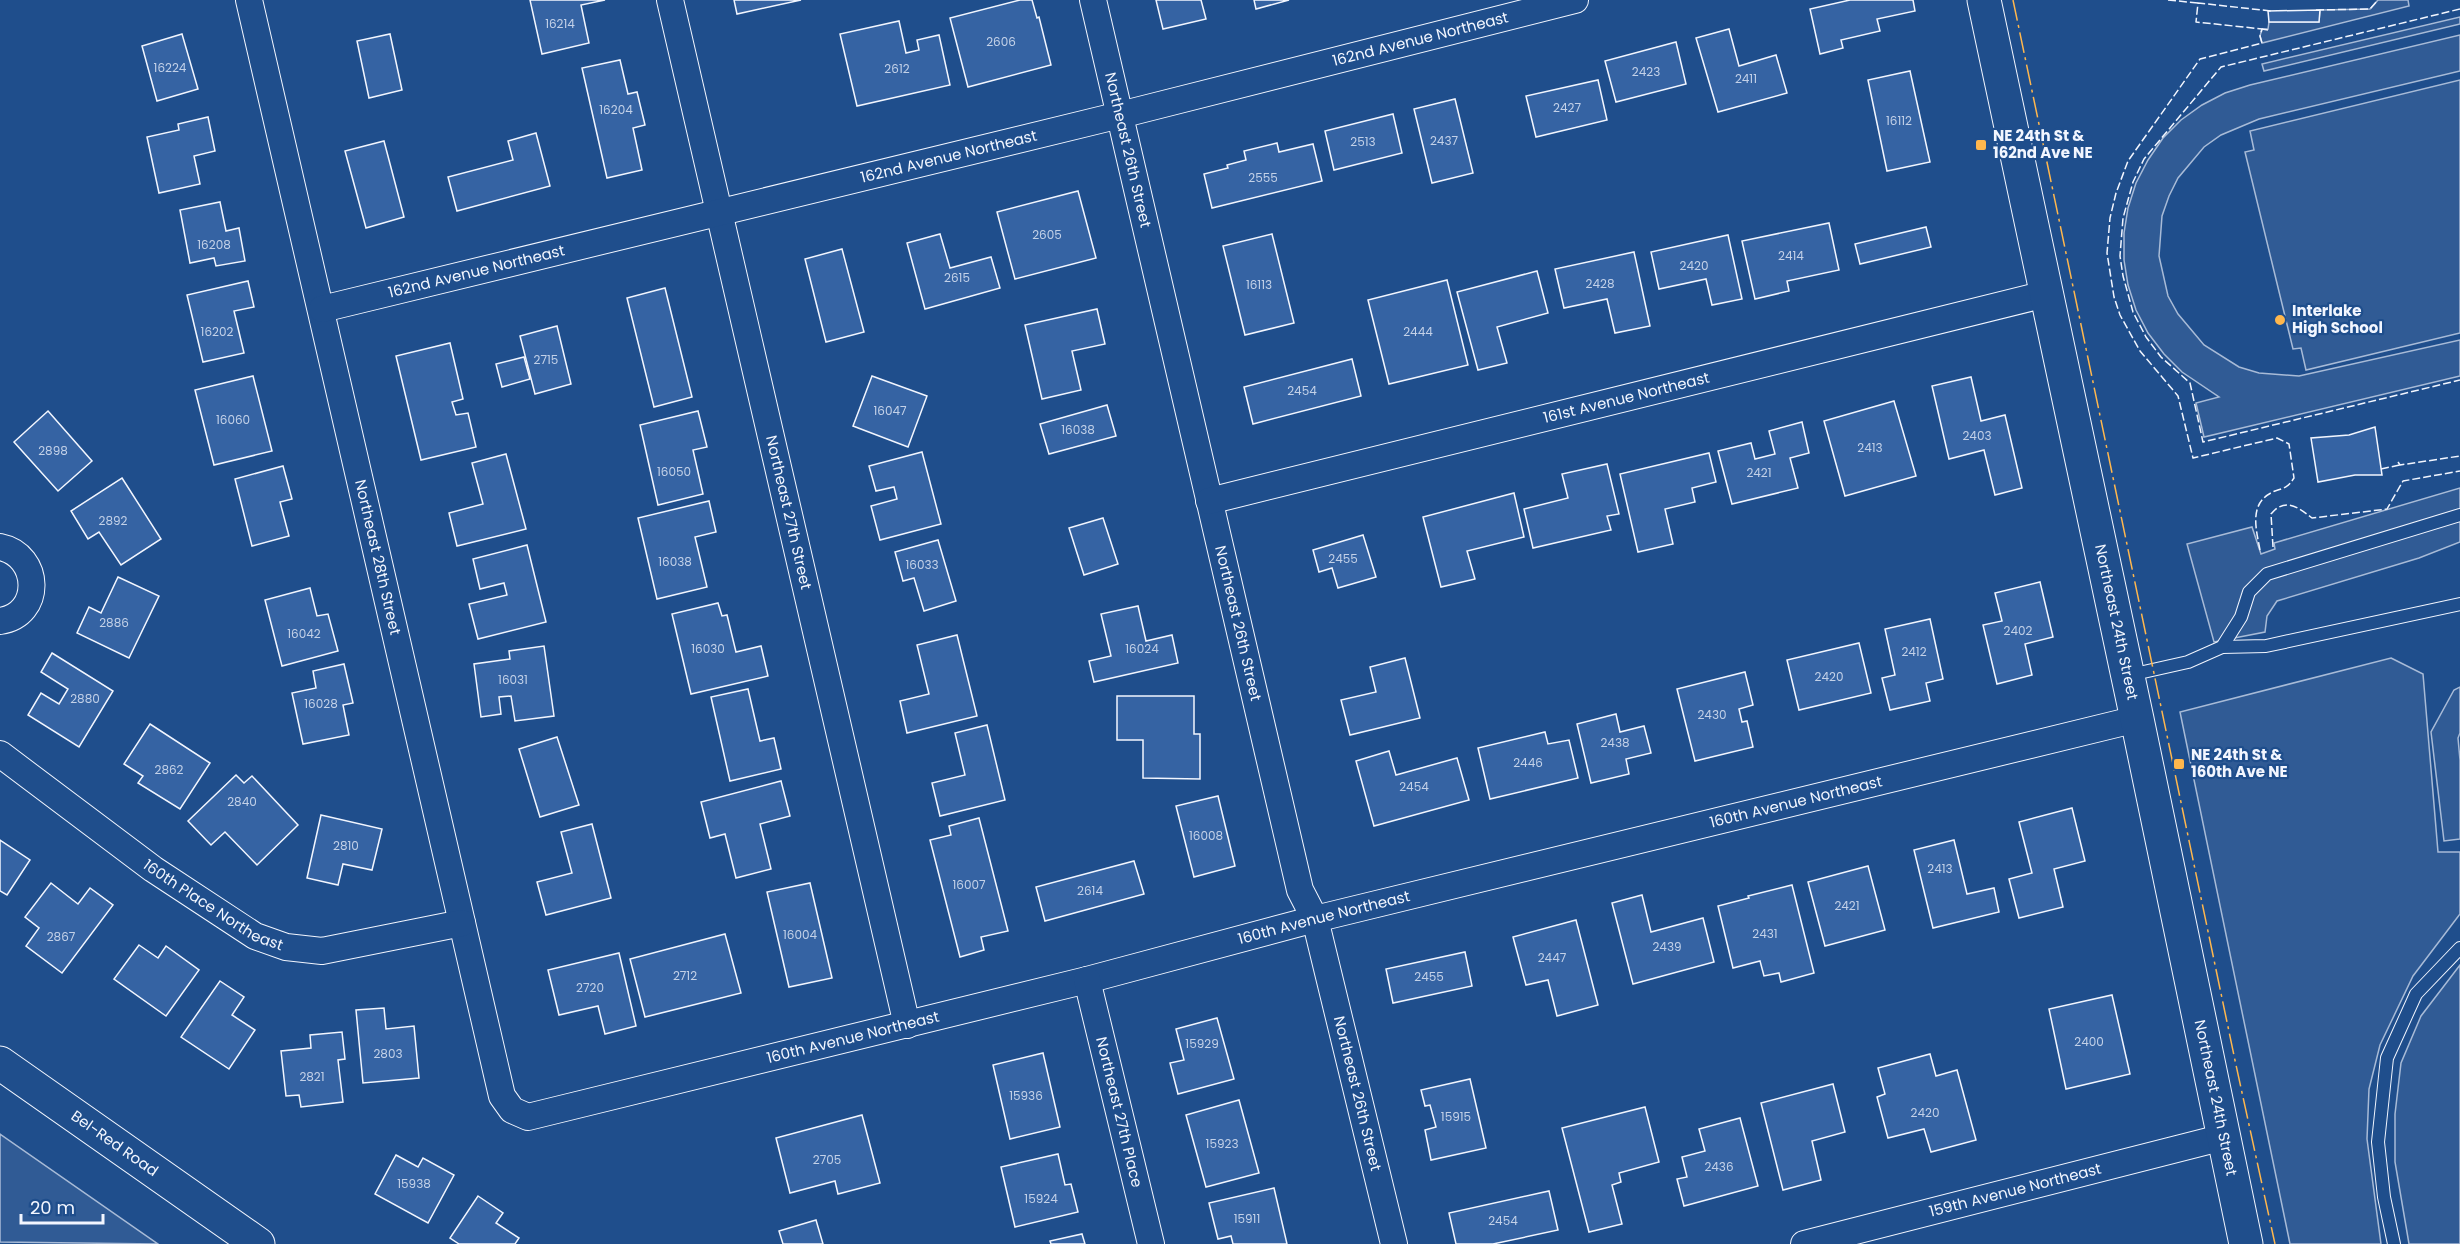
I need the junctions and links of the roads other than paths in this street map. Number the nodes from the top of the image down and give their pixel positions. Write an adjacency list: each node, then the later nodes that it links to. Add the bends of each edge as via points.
1 (249, 0): 10 (street, Northeast 28th Street)
2 (670, 0): 8 (street, Northeast 27th Street)
3 (1093, 0): 7 (street, Northeast 26th Street)
4 (1575, 0): 6 (street, 162nd Avenue Northeast)
5 (1984, 0): 9 (main road, Northeast 24th Street)
6 (1520, 7): 7 (street, 162nd Avenue Northeast)
7 (1120, 115): 8 (street, 162nd Avenue Northeast); 11 (street, Northeast 26th Street)
8 (720, 212): 10 (street, 162nd Avenue Northeast); 24 (street, Northeast 27th Street)
9 (2046, 294): 11 (street, 161st Avenue Northeast); 17 (main road, Northeast 24th Street)
10 (322, 309): 21 (street, Northeast 28th Street)
11 (1209, 501): 20 (street, Northeast 26th Street, via 1300,890)
12 (2460, 515): 16 (lane, via 2268,573 2249,592 2241,618)
13 (0, 547): 15 (street, via 26,563 33,585 25,607)
14 (2460, 604): 16 (lane, via 2266,646)
15 (0, 621)
16 (2222, 647): 17 (lane, via 2188,662)
17 (2128, 675): 18 (main road, Northeast 24th Street)
18 (2137, 719): 20 (street, 160th Avenue Northeast); 27 (main road, Northeast 24th Street)
19 (0, 754): 21 (street, 160th Place Northeast, via 153,869 255,936 286,947 322,951)
20 (1316, 919): 23 (street, 160th Avenue Northeast); 30 (street, Northeast 26th Street)
21 (462, 923): 26 (street, Northeast 28th Street, via 502,1096)
22 (2460, 948): 33 (lane, via 2415,994 2387,1058 2378,1142)
23 (1087, 980): 24 (street, 160th Avenue Northeast); 29 (street, Northeast 27th Place)
24 (907, 1025): 26 (street, 160th Avenue Northeast, via 528,1117)
25 (0, 1063): 28 (main road, Bel-Red Road)
26 (512, 1110)
27 (2224, 1137): 31 (street, 159th Avenue Northeast); 32 (main road, Northeast 24th Street)
28 (258, 1244)
29 (1151, 1244)
30 (1394, 1244)
31 (1804, 1244)
32 (2246, 1244)
33 (2394, 1244)

